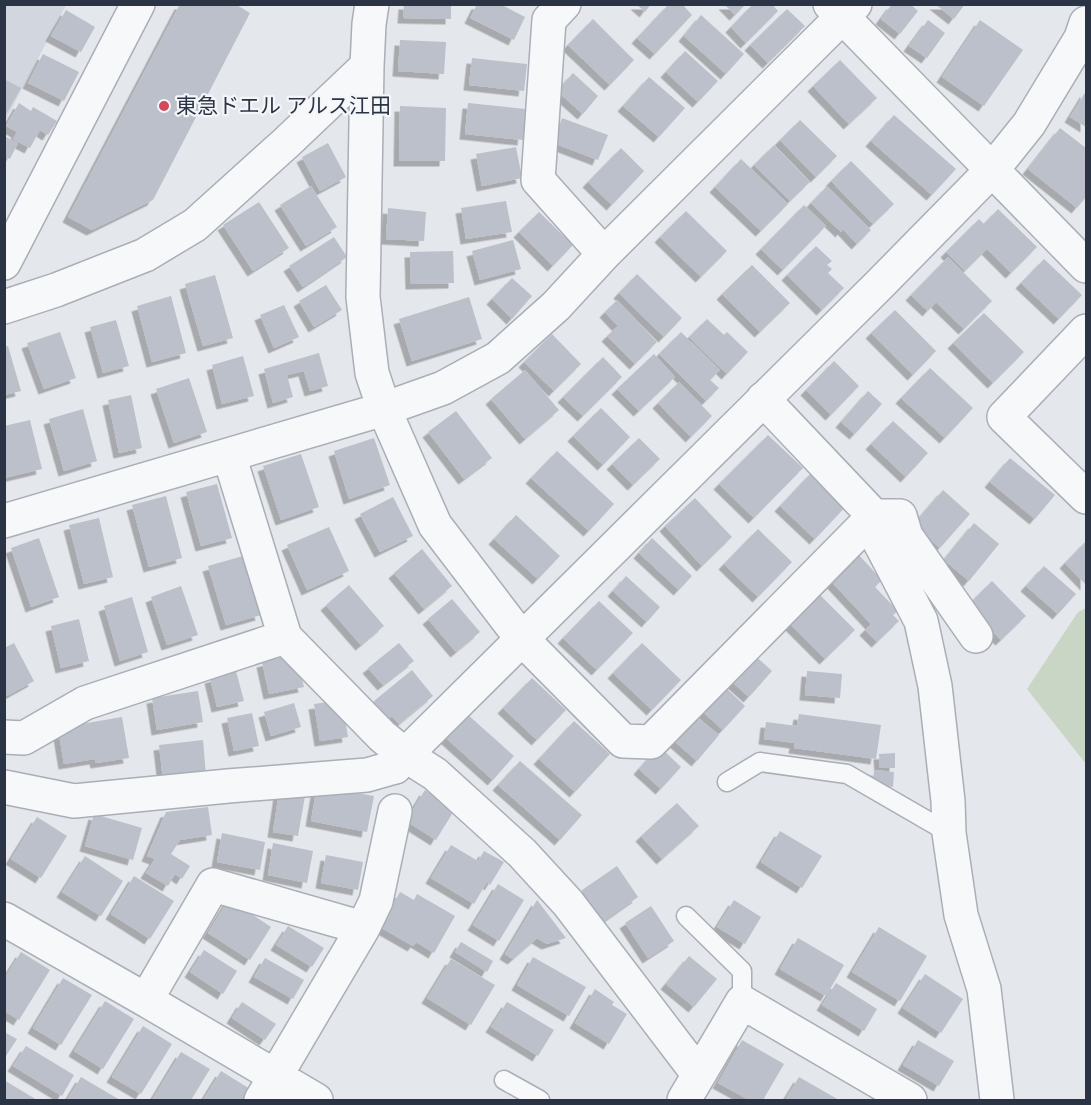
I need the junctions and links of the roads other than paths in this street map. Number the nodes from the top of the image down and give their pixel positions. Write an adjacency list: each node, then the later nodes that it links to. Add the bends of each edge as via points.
1 (138, 4): 9 (street)
2 (372, 4): 6 (street)
3 (564, 4): 8 (street, via 549,20 538,180)
4 (842, 9): 7 (street); 8 (street)
5 (1086, 23): 7 (street, via 1081,38 1029,124)
6 (367, 66): 11 (street, via 195,225 145,255); 14 (street, via 363,297 372,373)
7 (992, 170): 10 (street); 13 (street)
8 (604, 254): 14 (street, via 556,306 498,358 443,388)
9 (4, 263)
10 (1086, 266)
11 (4, 307)
12 (1086, 331): 16 (street, via 1004,417)
13 (763, 399): 17 (street); 21 (street)
14 (384, 409): 15 (street); 21 (street, via 435,525)
15 (229, 455): 18 (street); 20 (street)
16 (1086, 497)
17 (874, 516): 19 (street, via 900,516 906,536); 21 (street, via 651,742 623,741); 27 (street, via 876,535 921,621 934,686)
18 (4, 521)
19 (976, 636)
20 (285, 637): 22 (street, via 85,703 24,738); 23 (street, via 382,736)
21 (522, 639): 23 (street)
22 (4, 737)
23 (400, 761): 25 (street, via 367,775 74,801); 34 (street, via 435,774 522,853 568,903)
24 (727, 782): 27 (lane, via 760,762 847,774)
25 (4, 787)
26 (395, 811): 30 (street, via 376,900)
27 (949, 833): 40 (street, via 961,915 984,988)
28 (686, 916): 32 (lane, via 742,971)
29 (4, 919): 31 (street)
30 (363, 928): 31 (street, via 213,885); 35 (street)
31 (146, 1000): 35 (street)
32 (742, 1002): 34 (street); 36 (street)
33 (504, 1080): 38 (lane)
34 (692, 1088)
35 (268, 1089): 37 (street)
36 (877, 1092): 39 (street)
37 (316, 1101)
38 (540, 1101)
39 (910, 1101)
40 (997, 1101)

